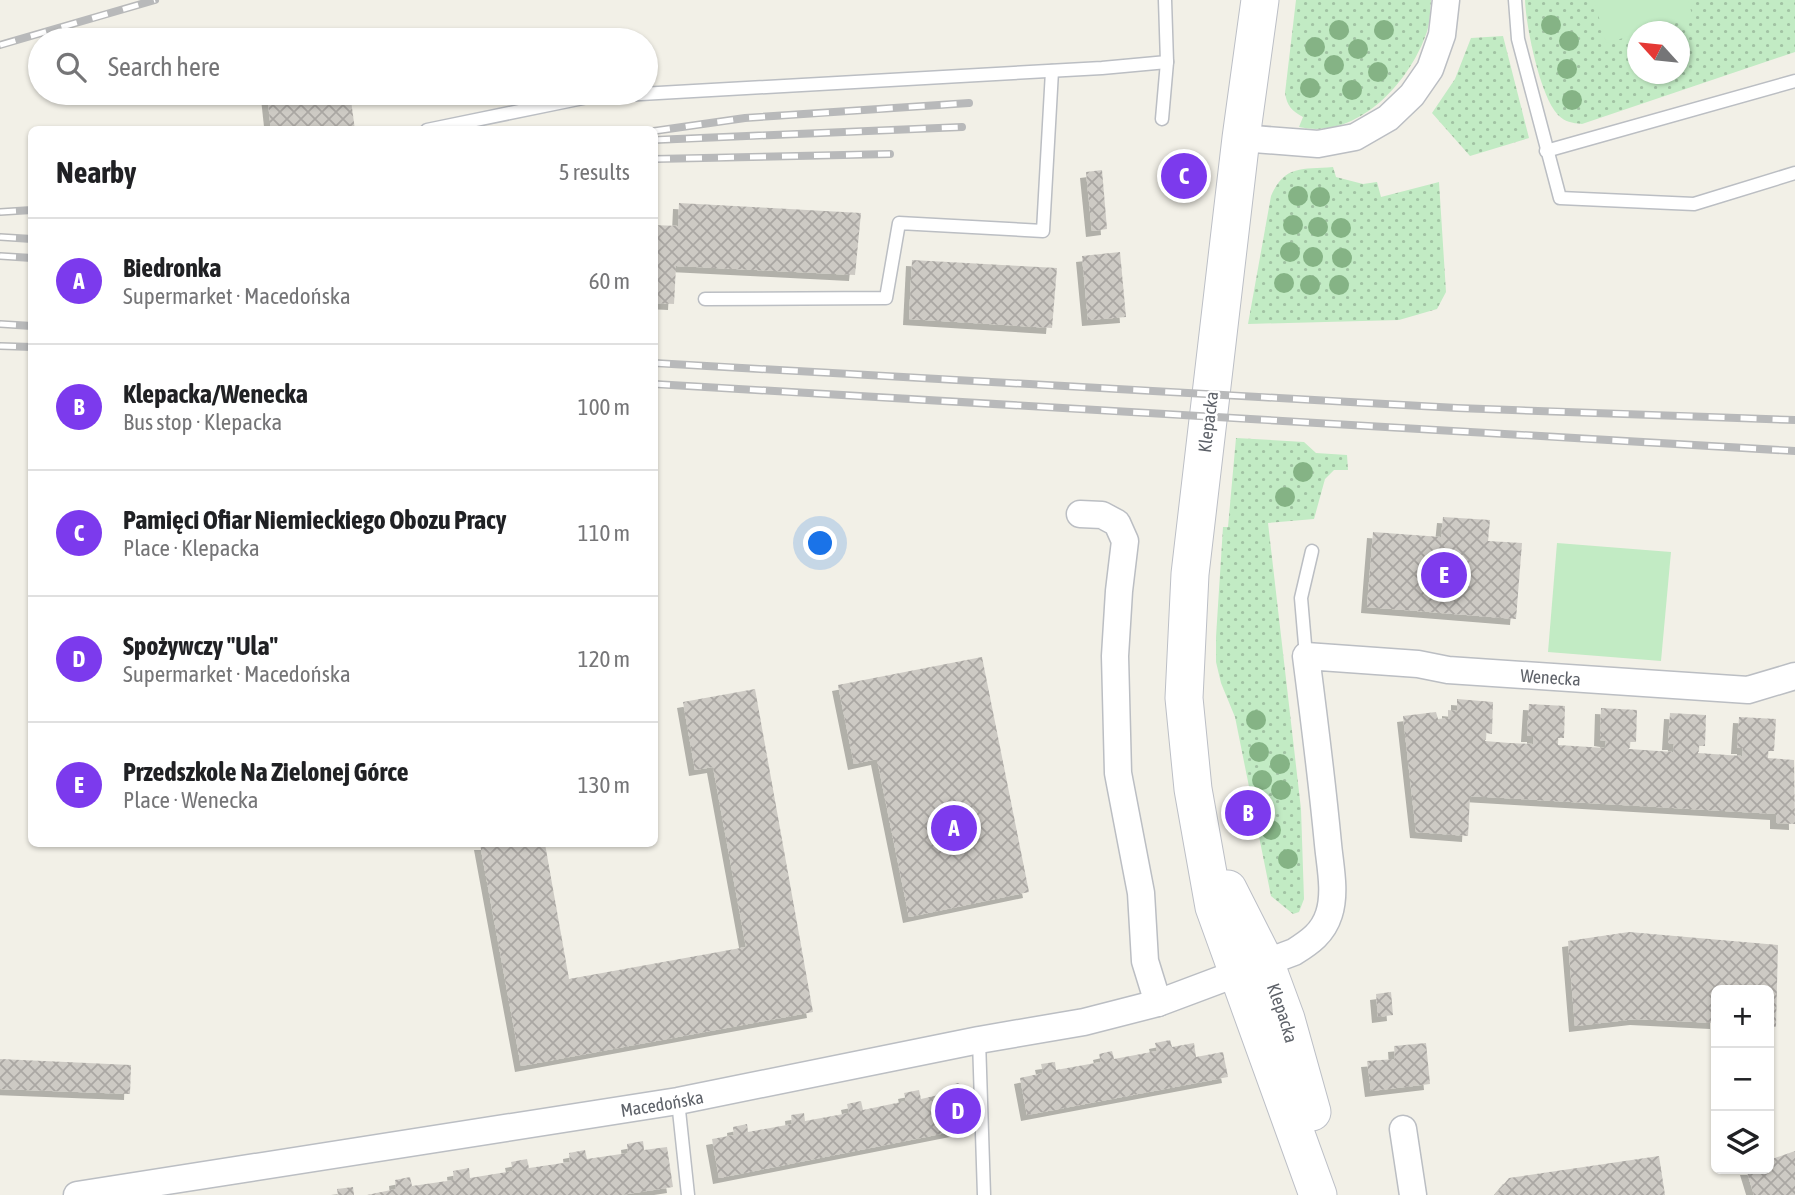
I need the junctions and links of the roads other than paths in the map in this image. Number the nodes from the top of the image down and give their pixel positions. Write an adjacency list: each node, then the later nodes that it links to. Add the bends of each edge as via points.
1 (1165, 0): 5 (lane)
2 (1260, 0): 12 (street, Klepacka)
3 (1446, 0): 12 (street, via 1442,35 1430,69 1388,118 1354,137 1318,144)
4 (1515, 0): 13 (lane, via 1518,39)
5 (1167, 62): 6 (lane); 10 (lane)
6 (1052, 71): 8 (lane); 15 (lane, via 1043,231 899,223 886,298)
7 (1795, 81): 13 (lane)
8 (658, 93)
9 (548, 105): 11 (lane)
10 (1162, 119)
11 (447, 126)
12 (1241, 138): 20 (street, Klepacka, via 1190,574 1184,698 1195,800 1214,906)
13 (1546, 151): 14 (lane, via 1560,198 1694,204)
14 (1795, 173)
15 (705, 299)
16 (1080, 514): 21 (street, via 1102,515 1117,523 1125,541 1115,656 1118,773 1141,893 1145,961)
17 (1312, 551): 18 (lane, via 1301,598)
18 (1306, 656): 19 (street, Wenecka, via 1748,690); 20 (street, Macedońska, via 1332,890 1329,913 1313,941 1294,953)
19 (1795, 676)
20 (1251, 967): 21 (street, Macedońska); 28 (street, Klepacka); 29 (street, Klepacka, via 1286,1018 1318,1131)
21 (1158, 1003): 22 (street, Macedońska, via 1084,1022)
22 (979, 1040): 23 (street, Macedońska); 27 (lane)
23 (678, 1101): 25 (street, Macedońska); 26 (lane)
24 (1403, 1129): 30 (street)
25 (78, 1195)
26 (688, 1195)
27 (984, 1195)
28 (1318, 1195)
29 (1323, 1195)
30 (1413, 1195)

